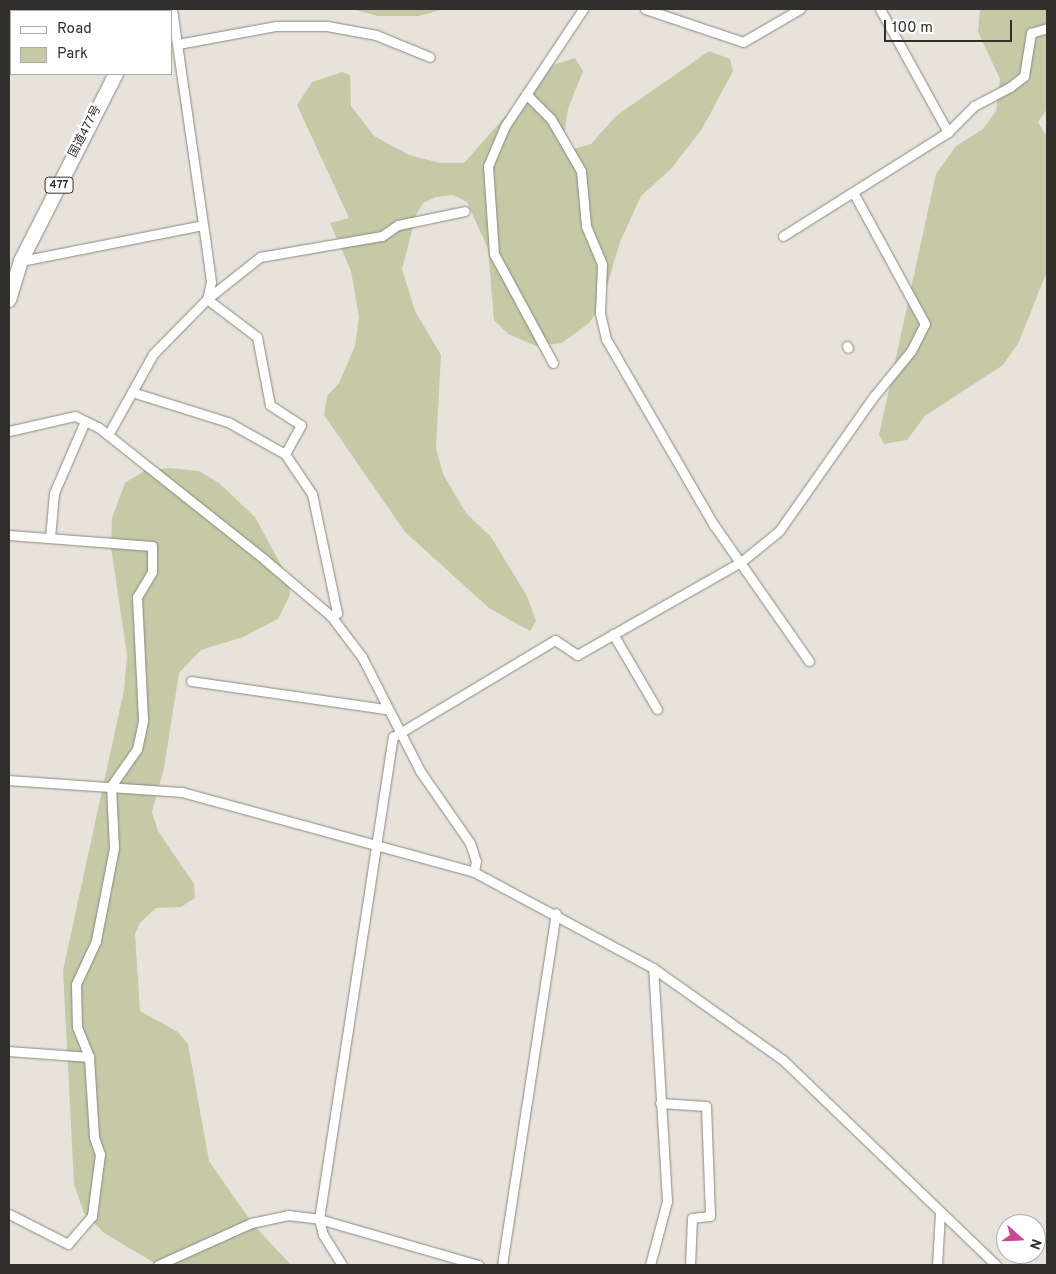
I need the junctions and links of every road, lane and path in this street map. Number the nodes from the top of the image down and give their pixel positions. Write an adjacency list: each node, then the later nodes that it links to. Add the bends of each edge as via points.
1 (172, 9): 7 (street)
2 (583, 9): 10 (street)
3 (645, 9): 4 (street, via 743,42)
4 (800, 9)
5 (880, 9): 11 (street)
6 (1047, 28): 11 (street, via 1031,33 1025,47 1024,76 974,106)
7 (178, 44): 8 (street, via 276,26 327,26 376,35); 14 (street)
8 (430, 57)
9 (115, 75): 16 (highway, 国道477号 / 477)
10 (526, 94): 19 (street, via 494,147 488,166 488,211 494,254); 27 (street, via 550,119 581,171 586,226 602,264 600,313 606,339 714,525)
11 (948, 132): 12 (street)
12 (854, 194): 15 (street); 27 (street, via 925,324 911,351 874,396 779,531)
13 (465, 211): 17 (street, via 398,225 382,236 270,253)
14 (202, 226): 16 (street); 17 (street, via 211,282)
15 (783, 236)
16 (21, 261): 18 (highway, 国道477号 / 477)
17 (208, 299): 20 (street, via 153,354); 24 (street, via 257,337 270,405 302,425)
18 (9, 300)
19 (553, 363)
20 (132, 392): 23 (street); 24 (street, via 228,422)
21 (85, 421): 22 (street, via 75,416); 23 (street); 26 (street, via 54,493)
22 (9, 431)
23 (108, 435): 28 (street)
24 (284, 454): 28 (street, via 312,494 337,613)
25 (9, 535): 26 (street)
26 (50, 538): 36 (street, via 152,546 152,572 136,597 143,721 137,749)
27 (741, 562): 29 (street); 30 (street)
28 (331, 616): 32 (street, via 362,657)
29 (613, 634): 33 (street); 34 (street, via 577,655 555,640)
30 (809, 661)
31 (191, 680): 32 (street)
32 (386, 709): 34 (street)
33 (657, 709)
34 (398, 732): 37 (street, via 393,737); 38 (street, via 438,801 470,843 476,861)
35 (9, 780): 36 (street)
36 (111, 786): 37 (street, via 182,792); 42 (street, via 114,848 101,901 101,920 76,984 77,1026)
37 (376, 847): 38 (street); 46 (street)
38 (474, 872): 39 (street)
39 (556, 913): 40 (street); 50 (street)
40 (653, 968): 43 (street); 44 (street, via 784,1060)
41 (9, 1051): 42 (street)
42 (89, 1057): 45 (street, via 94,1137 100,1154 92,1216 68,1244)
43 (660, 1103): 51 (street, via 667,1201); 52 (street, via 706,1106 710,1216 692,1218)
44 (940, 1213): 53 (street); 54 (street)
45 (9, 1214)
46 (319, 1219): 47 (street, via 288,1215 251,1224); 48 (street, via 323,1235); 49 (street)
47 (158, 1265)
48 (342, 1265)
49 (478, 1265)
50 (502, 1265)
51 (650, 1265)
52 (690, 1265)
53 (937, 1265)
54 (996, 1265)

